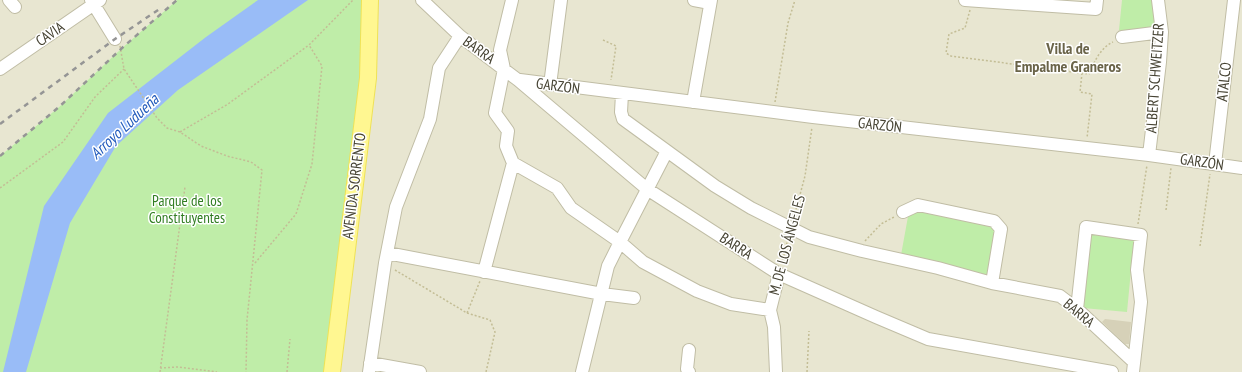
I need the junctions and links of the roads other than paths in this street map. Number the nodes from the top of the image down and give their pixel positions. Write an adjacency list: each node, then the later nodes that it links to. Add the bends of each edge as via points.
1 (370, 0): 41 (main road, AVENIDA SORRENTO, via 368,78)
2 (422, 0): 13 (street, BARRA)
3 (512, 0): 17 (street, via 500,50)
4 (561, 0): 19 (street)
5 (694, 0): 10 (street)
6 (973, 0): 11 (street)
7 (1158, 0): 12 (street, ALBERT SCHWEITZER)
8 (1234, 0): 25 (street, ATALCO)
9 (95, 1): 15 (street); 16 (street, CAVIA)
10 (711, 2): 21 (street)
11 (1096, 4)
12 (1162, 32): 14 (street); 23 (street, ALBERT SCHWEITZER)
13 (460, 36): 17 (street, BARRA); 30 (street, via 439,68 430,120 396,206)
14 (1122, 37)
15 (119, 43)
16 (0, 68)
17 (504, 69): 18 (street, BARRA); 24 (street, via 495,113 508,131 506,146)
18 (518, 80): 19 (street, GARZÓN); 27 (street, BARRA)
19 (550, 85): 20 (street, GARZÓN)
20 (622, 94): 21 (street, GARZÓN); 22 (street, BARRA, via 623,119)
21 (693, 102): 23 (street, GARZÓN)
22 (667, 151): 27 (street); 33 (street, BARRA, via 739,201 809,237)
23 (1149, 155): 25 (street, GARZÓN)
24 (513, 163): 29 (street, via 557,188 571,208); 31 (street)
25 (1215, 164): 26 (street, GARZÓN)
26 (1242, 168)
27 (647, 189): 29 (street); 32 (street, BARRA)
28 (903, 212): 33 (street, via 918,205 994,221 1001,229)
29 (620, 242): 34 (street, via 608,266); 37 (street, via 643,262 697,290 731,304)
30 (386, 258): 31 (street); 39 (street)
31 (484, 272): 34 (street)
32 (779, 274): 37 (street, M. DE LOS ÁNGELES); 46 (street, BARRA, via 928,339)
33 (992, 283): 36 (street, BARRA, via 1060,296)
34 (602, 294): 35 (street); 43 (street)
35 (634, 298)
36 (1077, 309): 40 (street, BARRA); 40 (street, via 1086,228 1141,235 1137,270 1141,302)
37 (770, 310): 45 (street, M. DE LOS ÁNGELES, via 774,327)
38 (689, 350): 44 (street, via 686,369)
39 (370, 367): 42 (street)
40 (1134, 367)
41 (332, 372)
42 (420, 372)
43 (582, 372)
44 (689, 372)
45 (776, 372)
46 (1112, 372)

